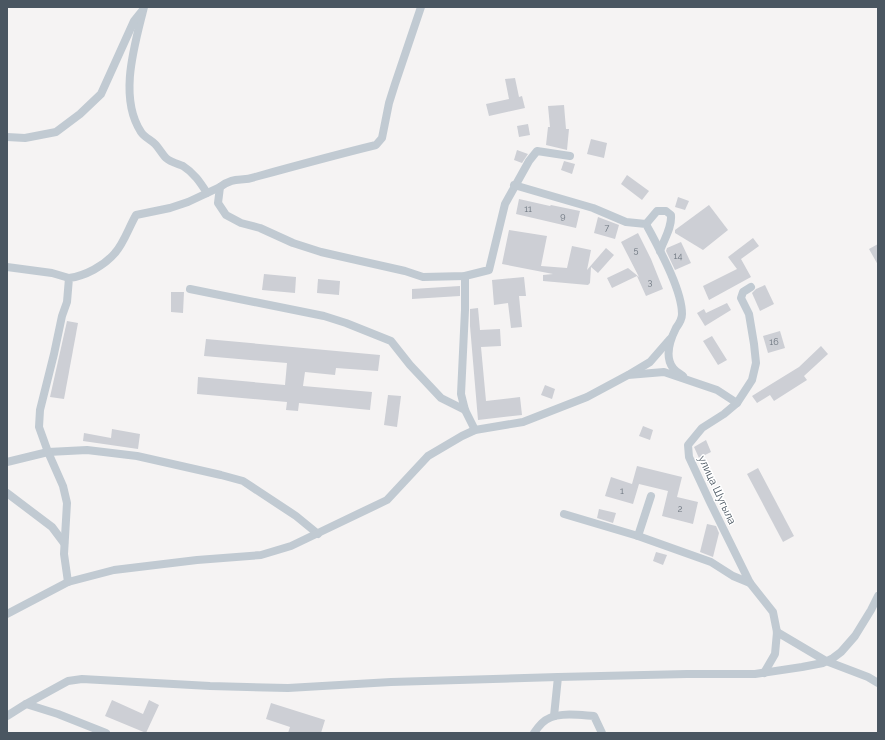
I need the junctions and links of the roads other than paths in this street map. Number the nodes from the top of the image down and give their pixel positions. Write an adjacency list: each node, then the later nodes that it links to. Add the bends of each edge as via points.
1 (144, 7): 3 (street, via 134,21 101,94 56,132 26,138); 7 (street, via 130,72 130,99 135,120 141,134 155,144 166,159 184,167 198,179)
2 (421, 7): 6 (street, via 404,53 382,138 376,145 252,178 234,179)
3 (7, 137)
4 (570, 156): 5 (street, via 537,151)
5 (514, 186): 8 (street, via 593,208 626,222); 11 (street, via 505,204 490,270)
6 (220, 187): 7 (street); 11 (street, via 218,203 226,215 293,243 423,277)
7 (207, 193): 12 (street, via 170,208 136,215 122,244 114,254 80,277)
8 (646, 224): 9 (street); 9 (street, via 657,211 666,211 671,216 671,224)
9 (660, 251): 15 (street, via 682,305 682,317)
10 (7, 267): 12 (street)
11 (465, 276): 19 (street, via 461,394)
12 (69, 278): 21 (street, via 67,302 40,410 39,427)
13 (751, 287): 18 (street, улица Шугыла, via 743,292 740,298 749,314 756,363 752,380)
14 (190, 289): 19 (street, via 324,316 391,341 441,398)
15 (672, 336): 16 (street, via 650,362); 17 (street, via 668,350 669,358 673,368)
16 (628, 375): 17 (street, via 664,372); 20 (street, via 587,397 523,422)
17 (687, 379): 18 (street, via 717,390)
18 (738, 402): 30 (street, улица Шугыла, via 702,428 688,445 689,457)
19 (466, 410): 20 (street)
20 (475, 430): 26 (street, via 428,456 387,500)
21 (48, 452): 22 (street); 26 (street, via 87,450 137,456 243,481 296,516); 28 (street, via 63,486 67,503)
22 (7, 462)
23 (7, 493): 28 (street, via 52,527)
24 (651, 496): 27 (street)
25 (564, 514): 27 (street)
26 (318, 534): 29 (street, via 262,555 114,570)
27 (638, 536): 30 (street, via 712,562 733,576)
28 (64, 543): 29 (street)
29 (68, 582): 32 (street)
30 (750, 583): 33 (street, улица Шугыла, via 773,612)
31 (878, 596): 34 (street, via 855,636 841,652)
32 (7, 614)
33 (777, 632): 34 (street); 35 (street, улица Шугыла, via 775,654)
34 (826, 661): 35 (street, via 802,668); 37 (street, via 868,676)
35 (764, 673): 36 (street)
36 (558, 677): 38 (street, via 288,688 82,679 68,681); 40 (street)
37 (878, 683)
38 (26, 704): 39 (street); 41 (street)
39 (7, 716)
40 (554, 716): 42 (street, via 542,722); 43 (street, via 594,716)
41 (106, 733)
42 (534, 733)
43 (602, 733)

